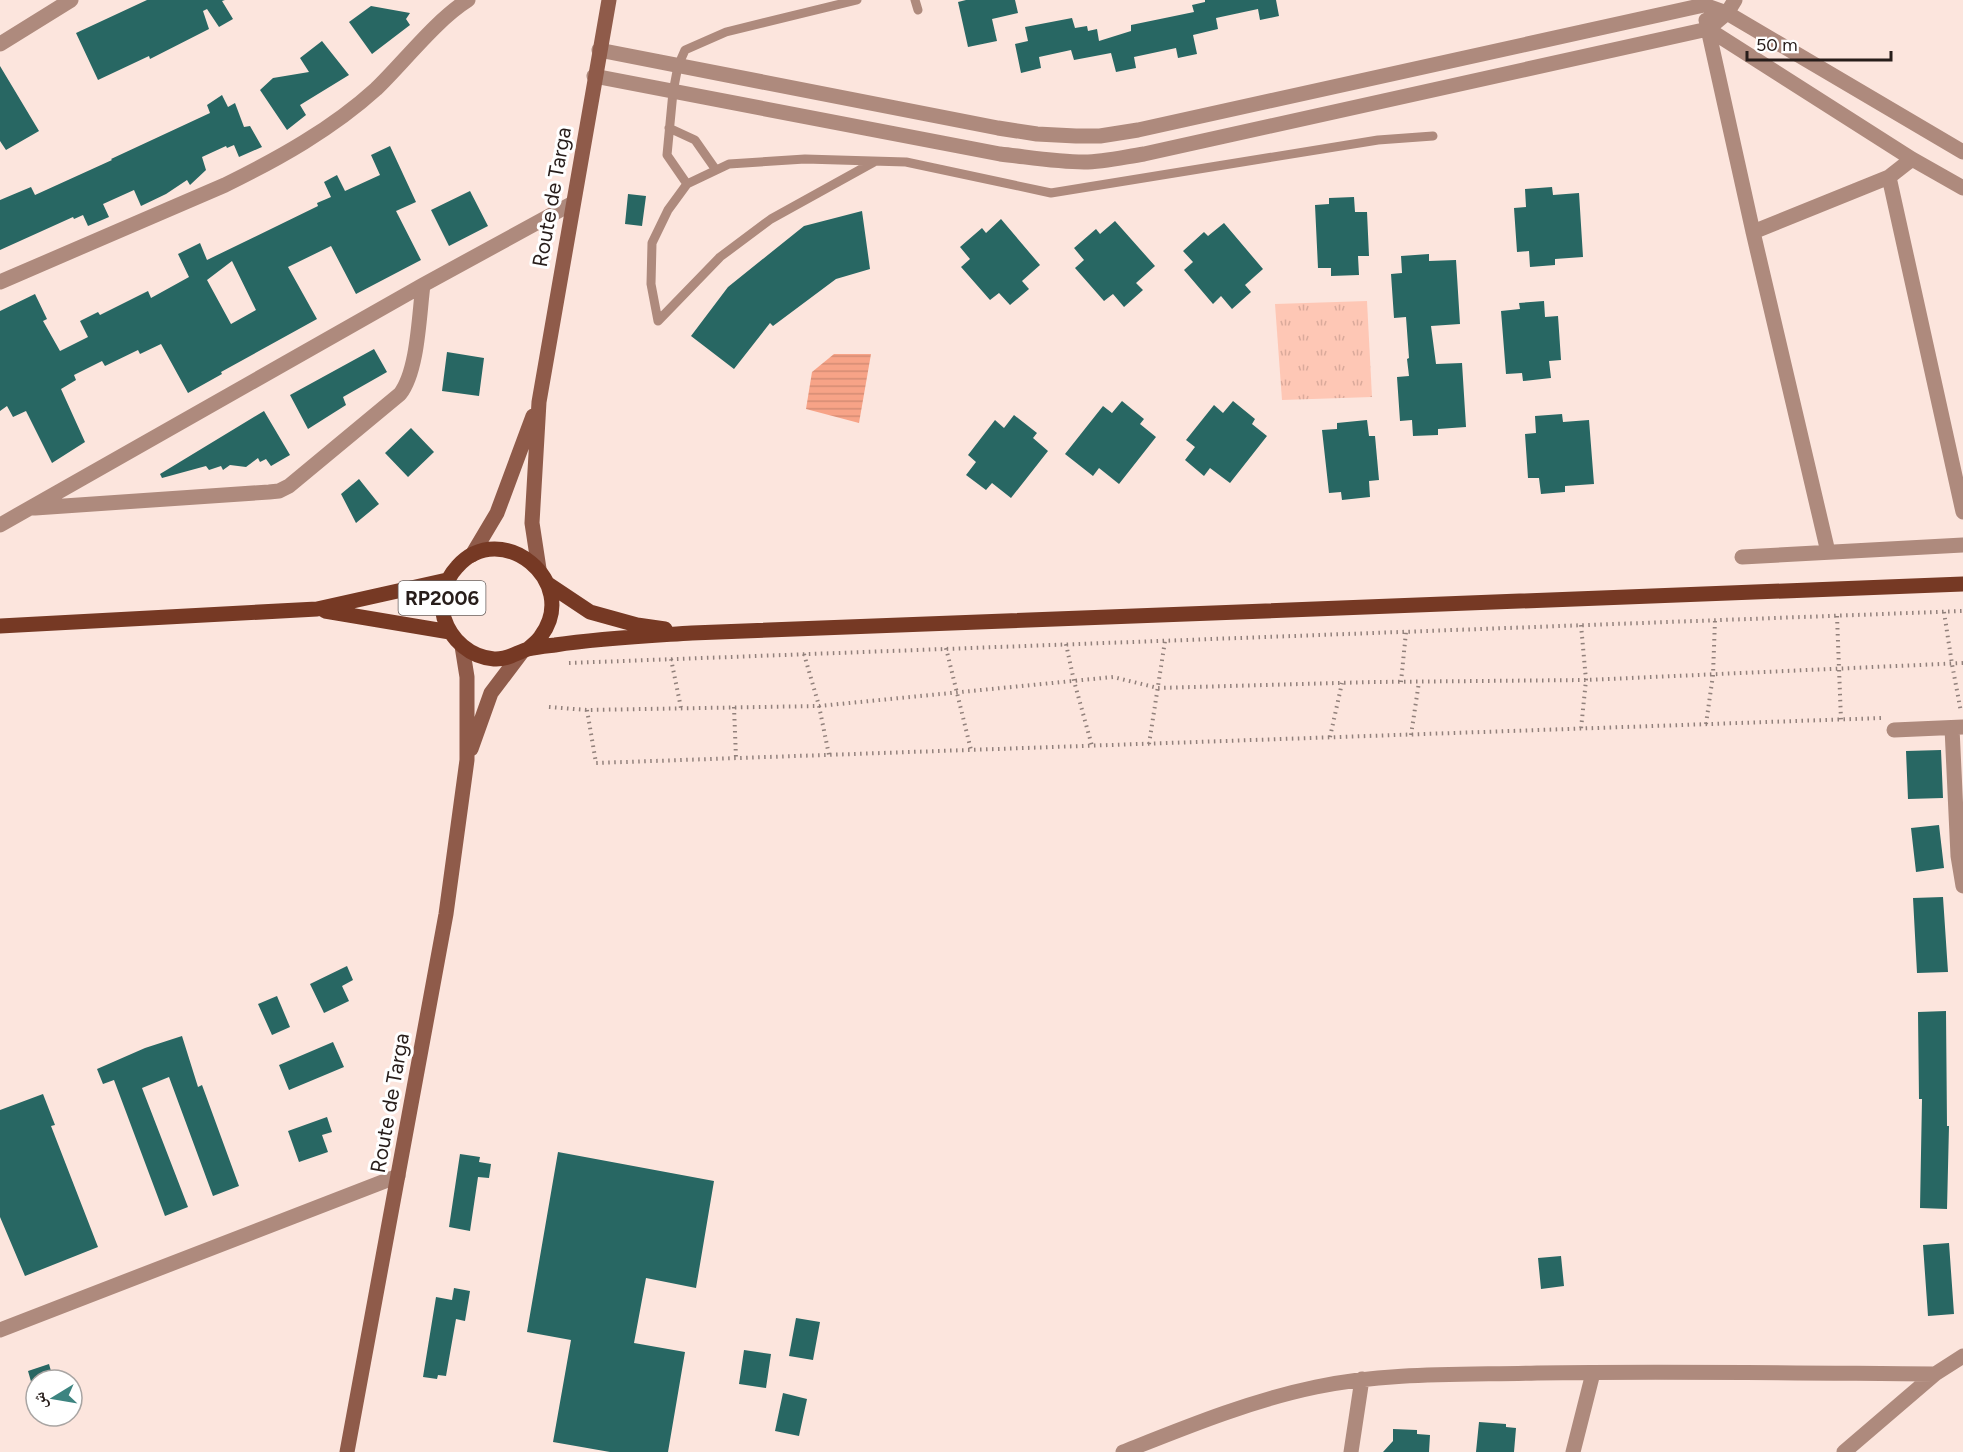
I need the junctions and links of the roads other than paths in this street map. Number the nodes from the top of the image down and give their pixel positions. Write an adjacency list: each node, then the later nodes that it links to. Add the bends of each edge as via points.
1 (71, 0): 8 (street)
2 (468, 0): 24 (street, via 375,90 296,148 225,184)
3 (609, 0): 9 (main road, Route de Targa / RP2006)
4 (857, 0): 10 (lane, via 726,32 685,50)
5 (1705, 3): 6 (street); 7 (street); 10 (street, via 1138,130 1100,135 1037,134)
6 (1731, 6): 7 (street); 15 (street)
7 (1708, 29): 12 (street, via 1105,161 1000,154); 16 (street); 23 (street)
8 (0, 44)
9 (599, 50): 10 (street); 11 (main road, Route de Targa / RP2006)
10 (678, 66): 12 (lane)
11 (594, 76): 12 (street); 22 (main road, Route de Targa / RP2006)
12 (673, 92): 13 (lane)
13 (669, 128): 18 (lane, via 695,140); 20 (lane, via 667,155)
14 (1433, 136): 17 (lane, via 1378,140 1052,193 906,162)
15 (1963, 152)
16 (1912, 159): 19 (street); 21 (street)
17 (874, 161): 18 (lane, via 805,159 729,164); 20 (lane, via 762,225 720,257 658,321 651,284 652,243 668,210)
18 (716, 170): 20 (lane)
19 (1889, 177): 23 (street); 28 (street)
20 (687, 184)
21 (1963, 188)
22 (573, 203): 25 (street); 26 (main road, Route de Targa / RP2006)
23 (1753, 232): 31 (street)
24 (0, 282)
25 (423, 285): 27 (street); 27 (street, via 407,385 289,486 269,492)
26 (538, 402): 32 (main road, Route de Targa / RP2006, via 497,513); 34 (main road, Route de Targa / RP2006, via 532,524)
27 (31, 508): 29 (street)
28 (1963, 512)
29 (0, 525)
30 (1963, 545): 31 (street)
31 (1828, 552): 33 (street)
32 (472, 555): 34 (main road, RP2006, via 507,550); 35 (main road, RP2006)
33 (1742, 556)
34 (538, 568): 36 (main road, RP2006)
35 (447, 580): 38 (main road); 40 (main road, RP2006, via 443,616)
36 (548, 584): 41 (main road, via 590,612 637,625); 43 (main road, RP2006, via 552,602 549,620 541,636)
37 (1963, 584): 41 (main road)
38 (317, 609): 39 (main road); 40 (main road)
39 (0, 626)
40 (450, 632): 42 (main road, RP2006)
41 (692, 633): 43 (main road, via 583,640)
42 (462, 646): 43 (main road, RP2006, via 494,659); 46 (main road, Route de Targa / RP2006, via 467,677)
43 (525, 651): 46 (main road, Route de Targa / RP2006, via 491,693)
44 (1889, 724): 45 (street)
45 (1958, 727): 47 (street, via 1957,846)
46 (467, 760): 48 (main road, Route de Targa / RP2006, via 446,914)
47 (1963, 886)
48 (398, 1176): 49 (street); 54 (main road, Route de Targa / RP2006)
49 (0, 1330)
50 (1963, 1356): 52 (street)
51 (1593, 1372): 52 (street); 53 (street); 57 (street)
52 (1935, 1374): 58 (street)
53 (1362, 1379): 55 (street, via 1272,1397); 56 (street)
54 (347, 1452)
55 (1123, 1452)
56 (1351, 1452)
57 (1573, 1452)
58 (1844, 1452)

